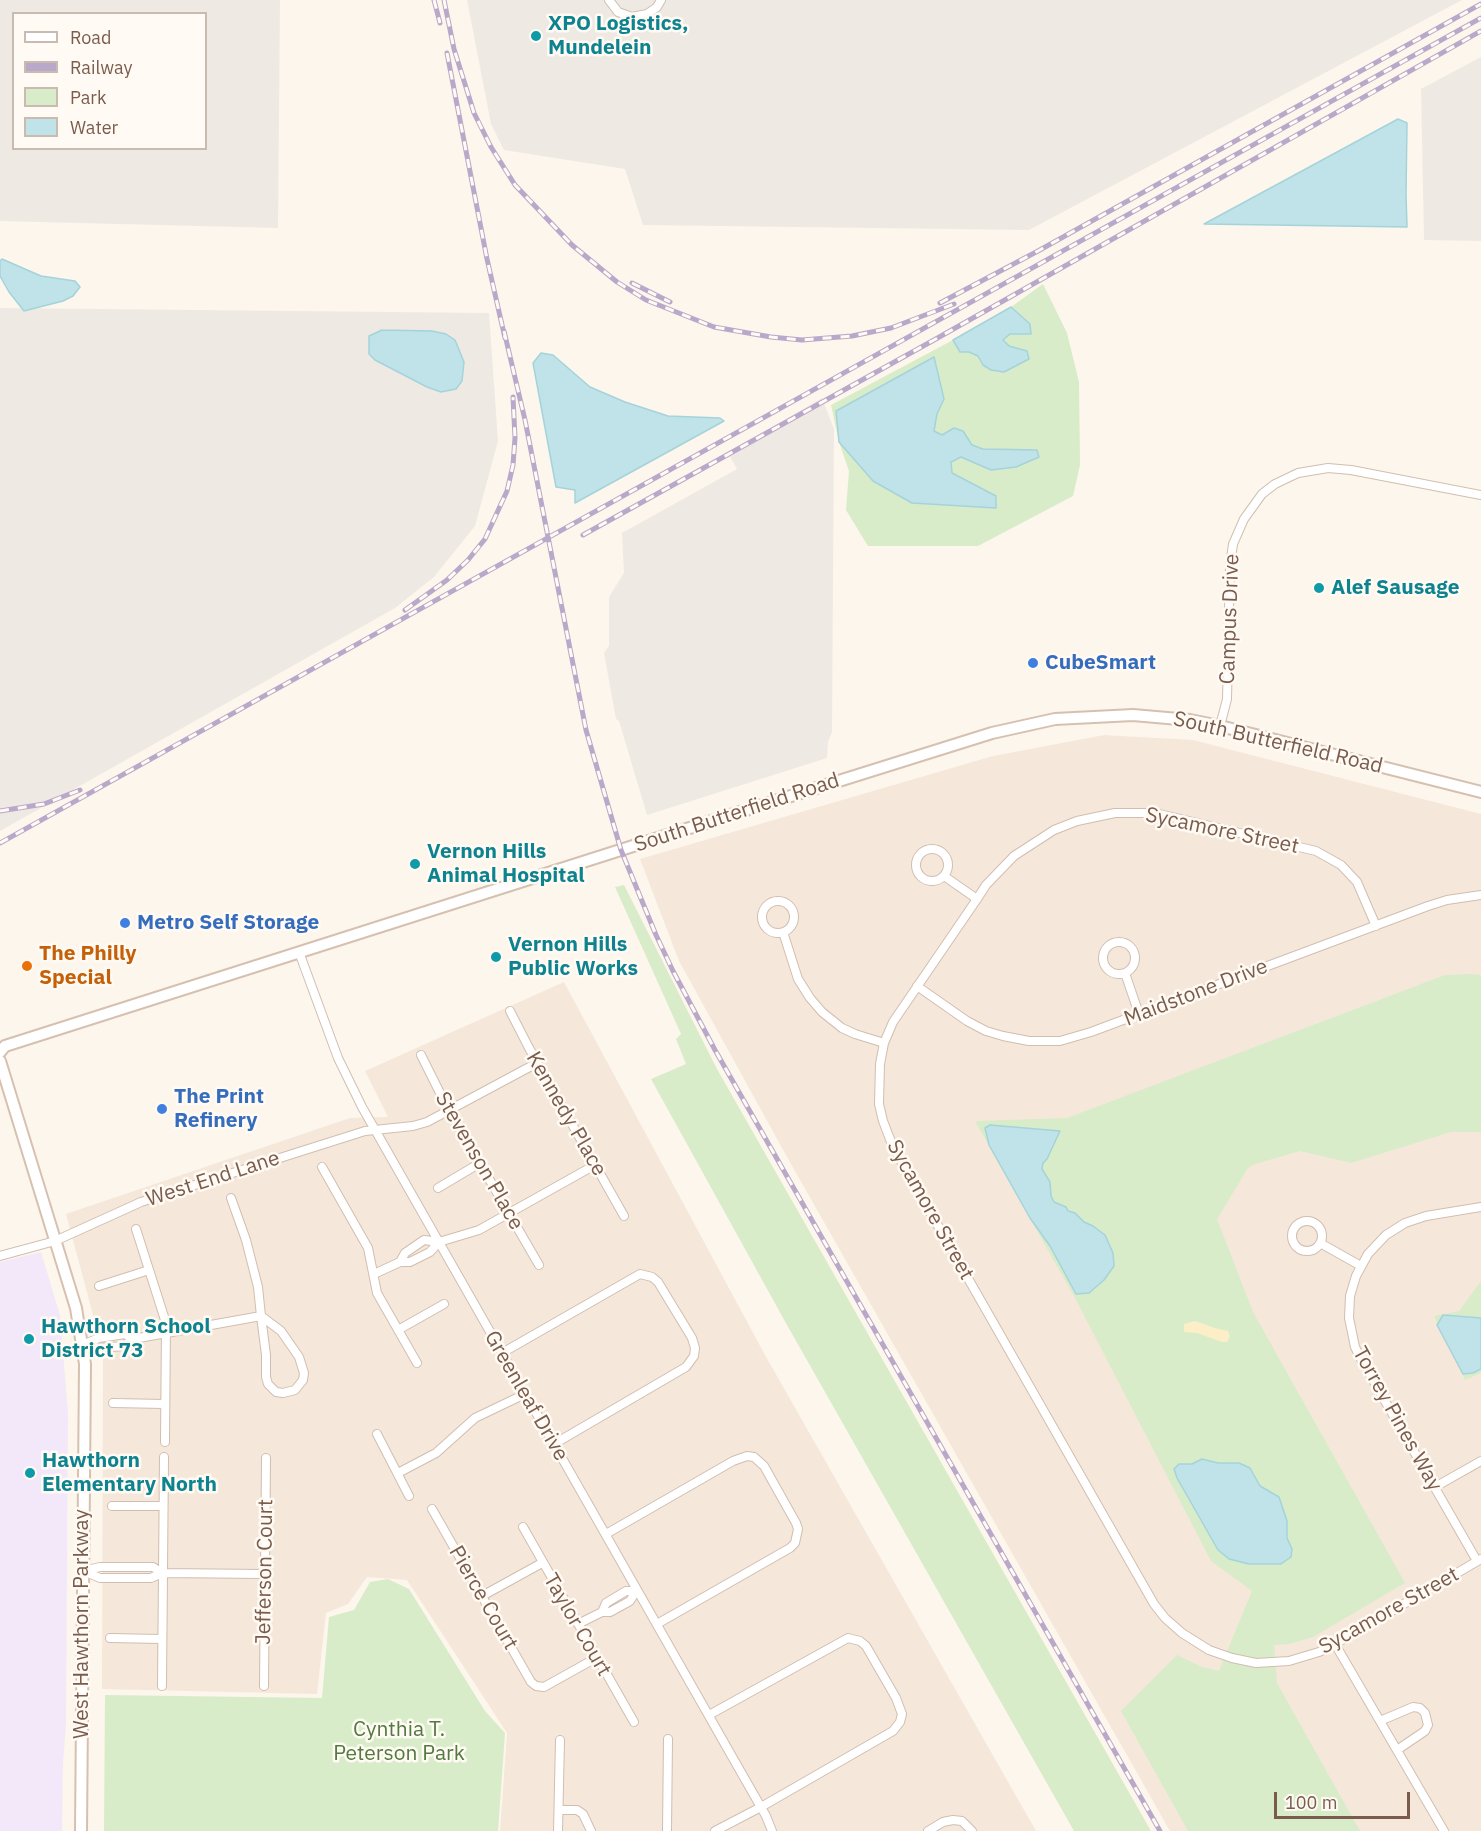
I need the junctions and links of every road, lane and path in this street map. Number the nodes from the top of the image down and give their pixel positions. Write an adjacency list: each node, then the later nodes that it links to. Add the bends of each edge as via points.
1 (609, 0): 2 (street, via 618,12 632,16 647,14)
2 (661, 0)
3 (1481, 495): 4 (street, Campus Drive, via 1328,468 1298,473 1263,494 1244,519 1233,544 1227,699)
4 (1220, 726): 5 (main road, South Butterfield Road); 11 (main road, South Butterfield Road, via 1116,715 1063,718 1000,731)
5 (1481, 792)
6 (944, 876): 6 (street, via 948,864 943,854 929,849 919,855 915,865 923,879 933,882); 8 (street)
7 (1481, 895): 9 (street, Maidstone Drive, via 1447,900)
8 (977, 899): 9 (street, Sycamore Street, via 1014,856 1054,830 1092,817 1155,813 1316,851 1332,859 1357,882); 13 (street, Sycamore Street)
9 (1376, 926): 15 (street, Maidstone Drive)
10 (783, 932): 10 (street, via 792,925 794,915 790,906 775,902 766,908 764,923 770,931); 16 (street, via 798,979 822,1012 842,1028)
11 (299, 952): 17 (main road, South Butterfield Road); 22 (street, Greenleaf Drive, via 338,1058)
12 (1125, 974): 12 (street, via 1134,965 1135,954 1130,946 1115,942 1107,948 1104,963 1110,972); 15 (street)
13 (917, 986): 15 (street, Maidstone Drive, via 986,1031 1029,1041 1072,1038); 16 (street, Sycamore Street)
14 (510, 1011): 20 (street, Kennedy Place)
15 (1139, 1014)
16 (884, 1043): 77 (street, Sycamore Street, via 879,1104 893,1147 1154,1605 1194,1642 1232,1658 1256,1663 1289,1661)
17 (2, 1047)
18 (421, 1055): 21 (street, Stevenson Place)
19 (0, 1061): 32 (main road, West Hawthorn Parkway)
20 (537, 1063): 21 (street, West End Lane); 24 (street, Kennedy Place)
21 (449, 1110): 22 (street, West End Lane, via 413,1126); 23 (street, Stevenson Place)
22 (375, 1130): 32 (street, West End Lane, via 141,1202); 33 (street, Greenleaf Drive)
23 (480, 1163): 26 (street); 29 (street, Stevenson Place)
24 (595, 1165): 29 (street); 30 (street, Kennedy Place)
25 (322, 1167): 40 (street, via 368,1248)
26 (438, 1188)
27 (231, 1198): 43 (street, via 258,1287)
28 (1481, 1207): 38 (street, Torrey Pines Way, via 1405,1223 1386,1235)
29 (509, 1214): 33 (street, via 479,1230); 37 (street, Stevenson Place)
30 (624, 1216)
31 (136, 1229): 39 (street)
32 (55, 1240): 35 (street, West End Lane); 46 (main road, West Hawthorn Parkway, via 76,1308)
33 (439, 1242): 36 (street, via 430,1252 410,1262); 36 (street, via 424,1240 405,1253); 47 (street, Greenleaf Drive)
34 (1320, 1244): 38 (street)
35 (0, 1256)
36 (400, 1262): 40 (street)
37 (538, 1265)
38 (1361, 1266): 59 (street, Torrey Pines Way, via 1350,1296 1349,1318 1355,1347)
39 (149, 1270): 41 (street); 45 (street)
40 (374, 1274): 44 (street, via 377,1293)
41 (99, 1286)
42 (444, 1304): 44 (street)
43 (261, 1316): 43 (street, via 268,1384 276,1392 295,1390 304,1373 299,1357 281,1331); 45 (street)
44 (399, 1330): 48 (street)
45 (165, 1334): 46 (street, via 133,1339 125,1334); 51 (street)
46 (82, 1345): 68 (main road, West Hawthorn Parkway)
47 (502, 1353): 49 (street, Greenleaf Drive); 54 (street, via 636,1276 647,1275 658,1282 692,1338 694,1356 688,1365)
48 (417, 1363)
49 (525, 1394): 54 (street, Greenleaf Drive); 58 (street, via 475,1418 436,1453)
50 (113, 1403): 51 (street)
51 (165, 1404): 53 (street)
52 (377, 1434): 58 (street)
53 (165, 1442)
54 (554, 1443): 65 (street, Greenleaf Drive)
55 (164, 1457): 62 (street)
56 (266, 1458): 70 (street, Jefferson Court)
57 (1481, 1461): 59 (street)
58 (398, 1473): 60 (street)
59 (1434, 1487): 66 (street, Torrey Pines Way)
60 (409, 1496)
61 (112, 1506): 62 (street)
62 (162, 1506): 69 (street)
63 (432, 1509): 72 (street, Pierce Court)
64 (523, 1527): 67 (street, Taylor Court)
65 (606, 1534): 71 (street, Greenleaf Drive); 74 (street, via 742,1457 754,1457 764,1466 796,1522 795,1543 790,1548)
66 (1479, 1560): 77 (street, Sycamore Street)
67 (542, 1563): 72 (street); 73 (street, Taylor Court)
68 (83, 1571): 69 (street, via 100,1567 153,1567); 89 (main road, West Hawthorn Parkway)
69 (162, 1573): 70 (street); 76 (street)
70 (265, 1574): 80 (street, Jefferson Court)
71 (636, 1591): 73 (street, via 626,1591 606,1603 602,1612); 74 (street, Greenleaf Drive)
72 (482, 1596): 78 (street, Pierce Court, via 536,1686 544,1687)
73 (578, 1624): 78 (street, Taylor Court)
74 (657, 1624): 81 (street, Greenleaf Drive)
75 (110, 1638): 76 (street)
76 (161, 1639): 79 (street)
77 (1335, 1644): 82 (street)
78 (596, 1658): 83 (street, Taylor Court)
79 (162, 1686)
80 (264, 1686)
81 (709, 1715): 87 (street, Greenleaf Drive); 87 (street, via 848,1638 864,1643 901,1709 898,1726)
82 (1380, 1721): 86 (street); 86 (street, via 1413,1707 1425,1713 1425,1731)
83 (634, 1722)
84 (668, 1739): 92 (street)
85 (560, 1740): 88 (street)
86 (1397, 1750): 97 (street)
87 (761, 1807): 93 (street); 94 (street, Greenleaf Drive)
88 (559, 1810): 90 (street); 91 (street, via 577,1810)
89 (81, 1831)
90 (558, 1831)
91 (591, 1831)
92 (667, 1831)
93 (715, 1831)
94 (772, 1831)
95 (928, 1831): 96 (street, via 953,1820 962,1821)
96 (972, 1831)
97 (1444, 1831)

